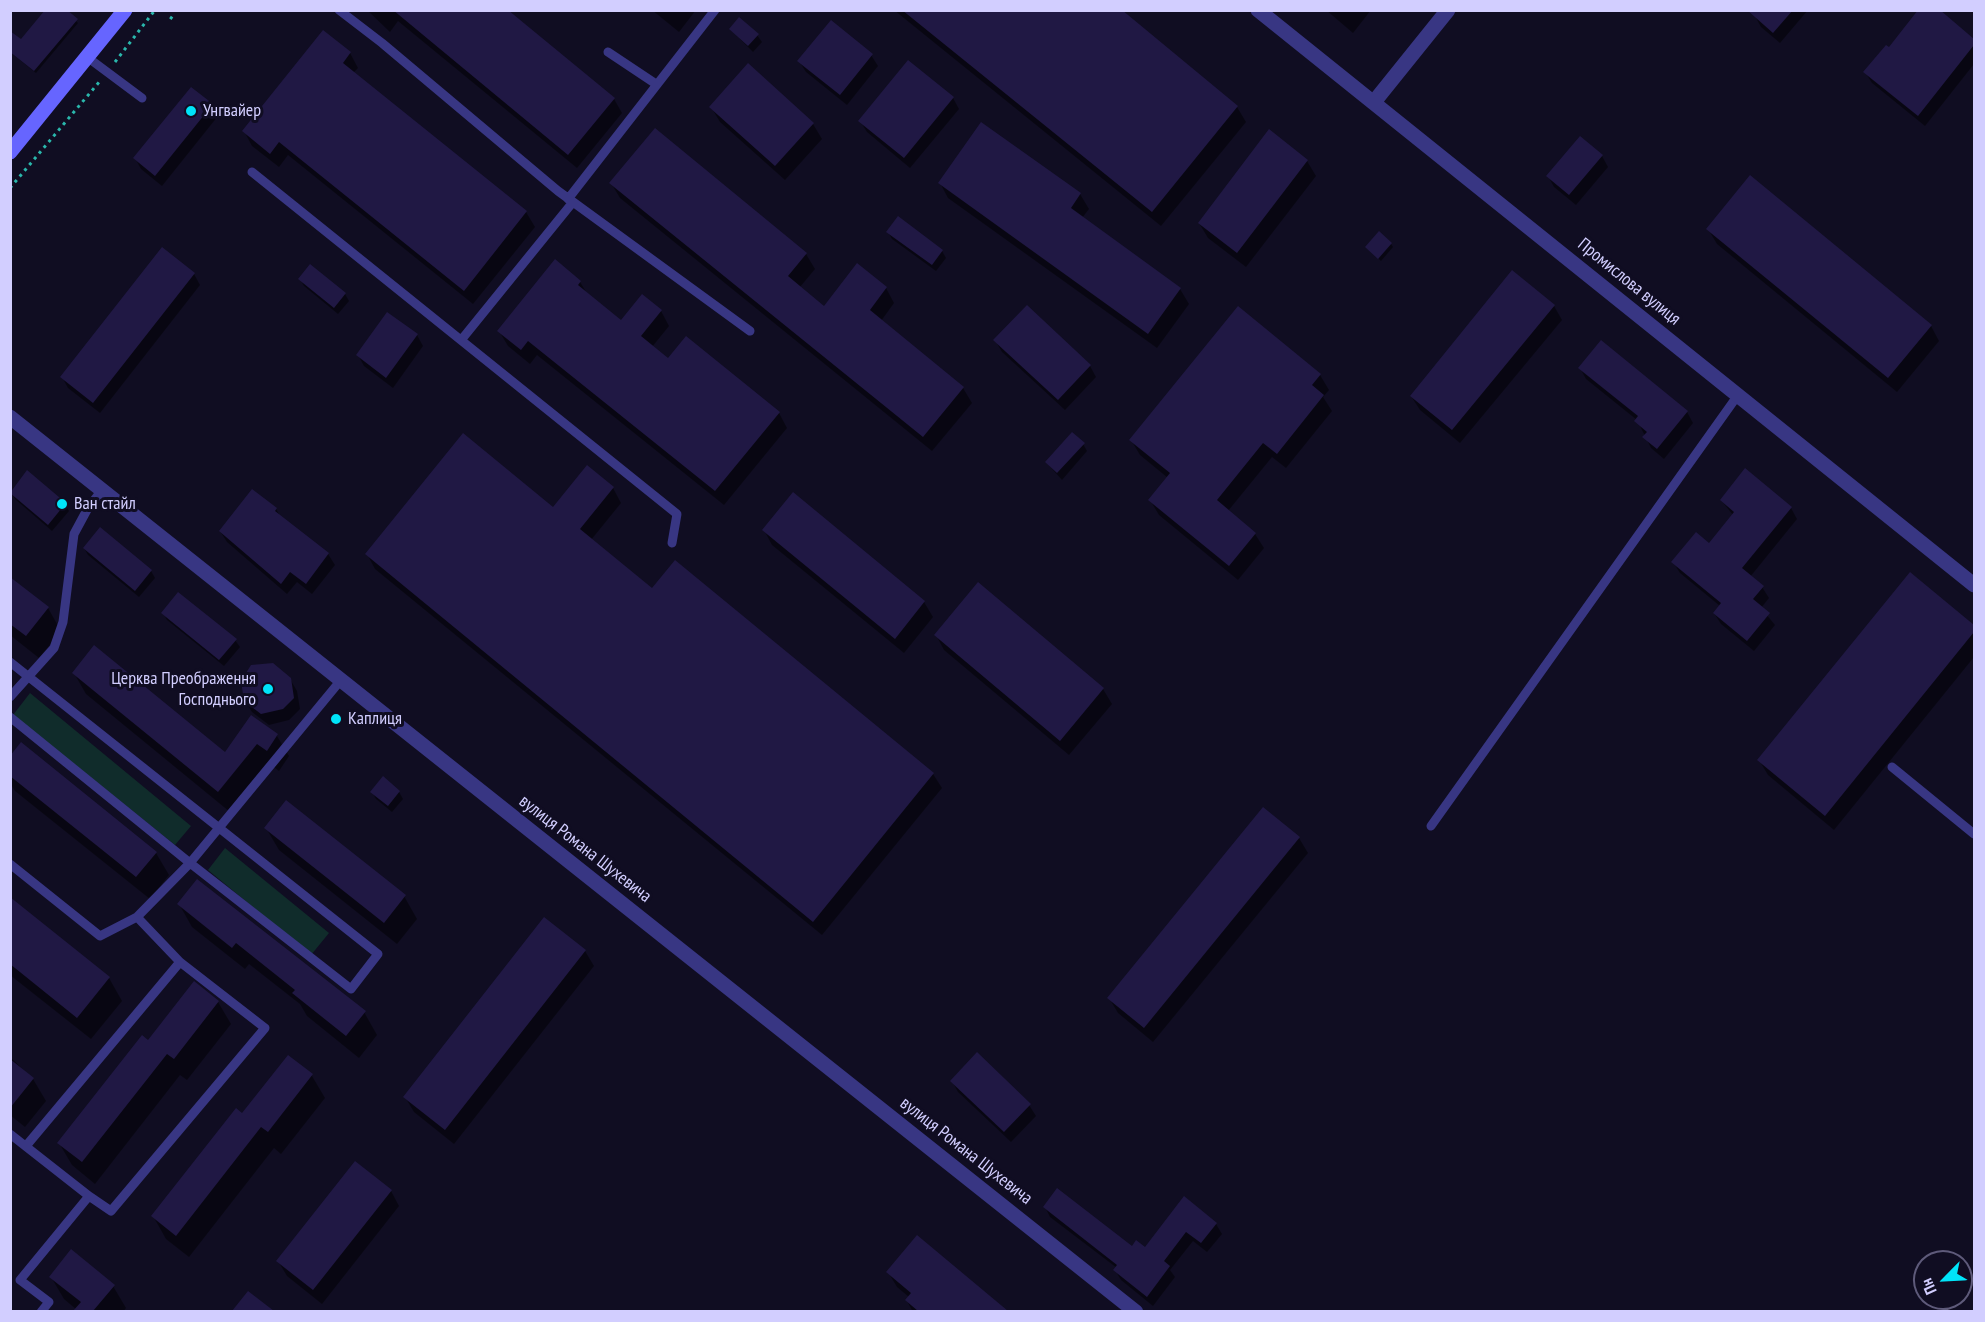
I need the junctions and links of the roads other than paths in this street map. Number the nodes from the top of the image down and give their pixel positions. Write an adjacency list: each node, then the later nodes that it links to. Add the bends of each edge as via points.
1 (124, 10): 7 (main road)
2 (339, 10): 13 (lane)
3 (715, 10): 8 (lane)
4 (1258, 10): 10 (street, Промислова вулиця)
5 (1448, 10): 10 (street)
6 (608, 52): 8 (lane)
7 (87, 57): 9 (lane); 11 (main road)
8 (656, 84): 13 (lane)
9 (142, 98)
10 (1374, 102): 16 (street, Промислова вулиця)
11 (10, 152)
12 (252, 172): 15 (lane)
13 (570, 200): 14 (lane); 15 (lane)
14 (750, 331)
15 (462, 339): 19 (lane, via 677,514)
16 (1738, 395): 20 (street, Промислова вулиця); 28 (lane)
17 (10, 417): 18 (street, вулиця Романа Шухевича)
18 (102, 490): 22 (lane, via 74,534 63,622 54,648); 23 (street, вулиця Романа Шухевича)
19 (672, 543)
20 (1974, 585)
21 (10, 662): 22 (lane)
22 (27, 675): 24 (lane); 27 (lane)
23 (341, 680): 27 (lane); 38 (street, вулиця Романа Шухевича)
24 (10, 697)
25 (10, 717): 30 (lane)
26 (1892, 766): 29 (lane)
27 (219, 826): 30 (lane); 30 (lane, via 378,954 358,980 351,988)
28 (1431, 826)
29 (1974, 834)
30 (190, 863): 32 (lane)
31 (10, 864): 32 (lane, via 100,936)
32 (137, 917): 33 (lane)
33 (180, 962): 35 (lane); 36 (lane, via 265,1028 111,1211)
34 (10, 1134): 35 (lane)
35 (26, 1146): 36 (lane)
36 (89, 1196): 37 (lane, via 20,1280 49,1302)
37 (40, 1311)
38 (1136, 1311)

